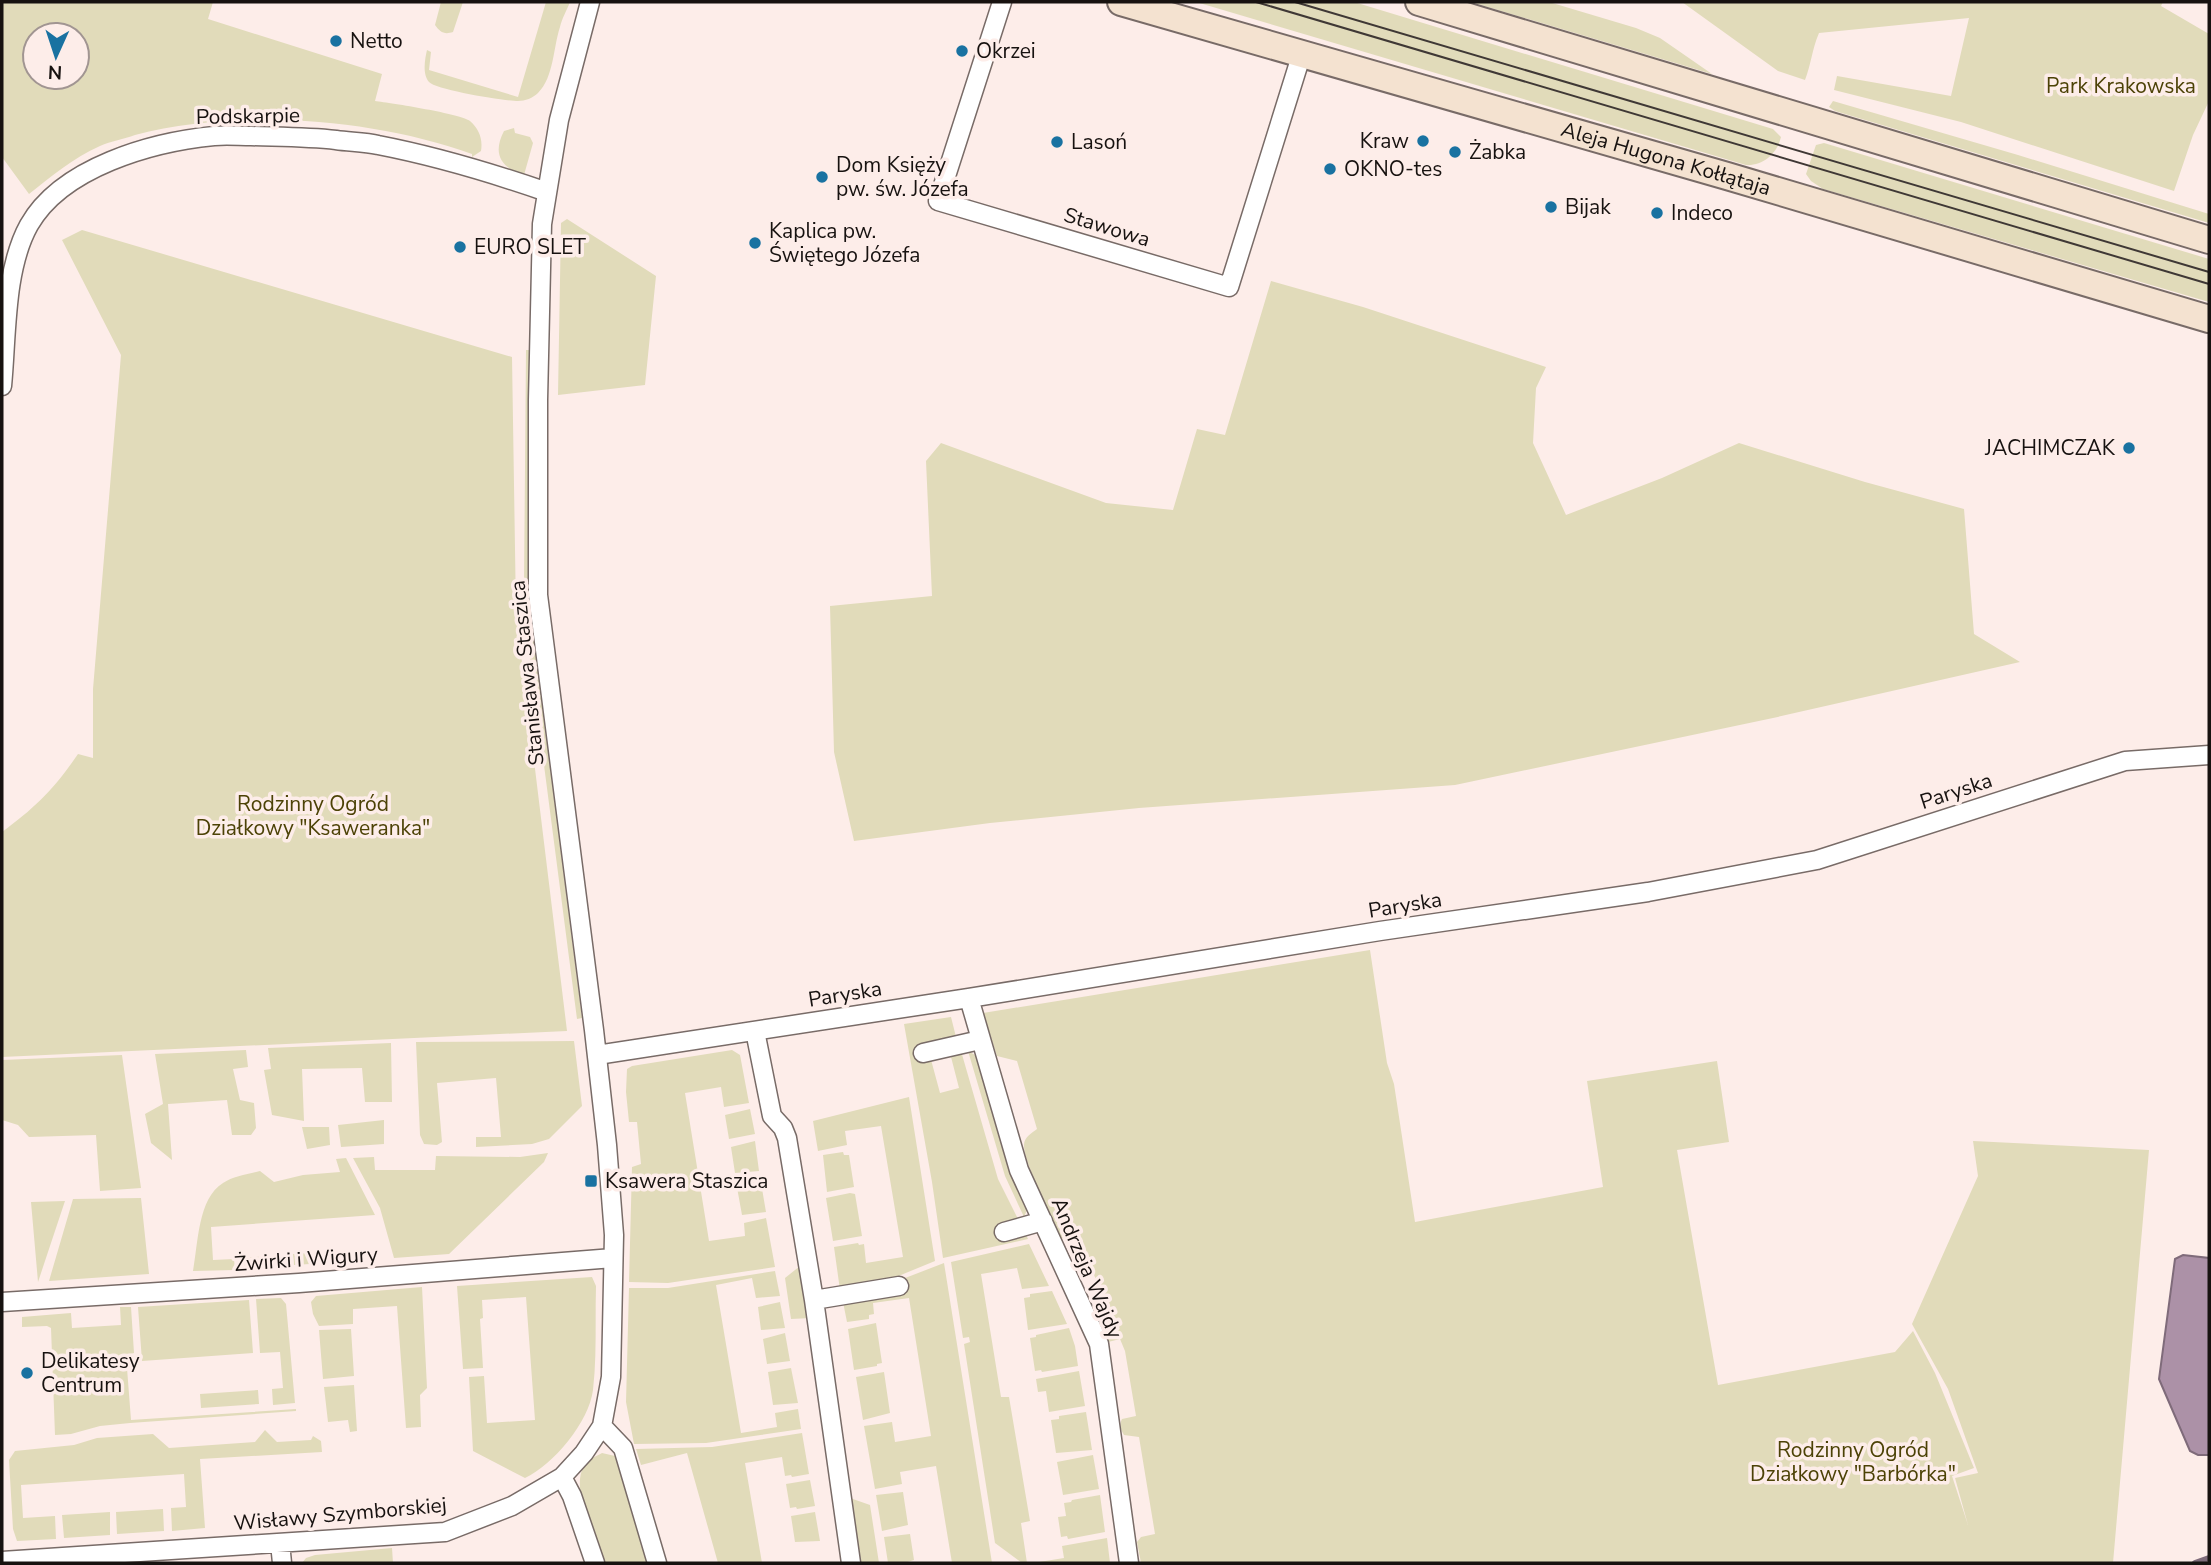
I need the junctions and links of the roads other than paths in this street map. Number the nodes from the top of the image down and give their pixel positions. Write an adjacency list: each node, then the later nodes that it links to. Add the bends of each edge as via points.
1 (590, 2): 6 (street, Stanisława Staszica, via 559,120)
2 (1002, 2): 5 (street, Stawowa, via 938,201 1229,287)
3 (1121, 2): 5 (main road, Aleja Hugona Kołłątaja)
4 (1419, 2): 7 (main road)
5 (1302, 53): 9 (main road, Aleja Hugona Kołłątaja)
6 (547, 192): 8 (street, Podskarpie, via 377,144 216,136 171,143 94,167 48,201 25,234); 17 (street, Stanisława Staszica, via 540,267 538,595)
7 (2209, 240)
8 (5, 316): 10 (street, Podskarpie)
9 (2209, 319)
10 (2, 377): 11 (street, Podskarpie)
11 (2, 386)
12 (2209, 755): 13 (street, Paryska, via 2124,761 1817,860 1648,892)
13 (969, 998): 14 (street, Paryska); 15 (street, Andrzeja Wajdy)
14 (755, 1031): 17 (street, Paryska); 22 (street, via 772,1116 787,1138)
15 (980, 1040): 16 (street); 18 (street, Andrzeja Wajdy, via 1019,1170)
16 (923, 1053)
17 (597, 1055): 20 (street, Stanisława Staszica)
18 (1043, 1221): 19 (street); 32 (street, Andrzeja Wajdy, via 1099,1344)
19 (1004, 1231)
20 (613, 1258): 23 (street, Żwirki i Wigury); 24 (street, Wisławy Szymborskiej, via 611,1377)
21 (899, 1286): 22 (street)
22 (814, 1300): 31 (street)
23 (2, 1302)
24 (602, 1426): 25 (street, Wisławy Szymborskiej); 30 (street, via 623,1448)
25 (562, 1477): 26 (street, Wisławy Szymborskiej, via 512,1506 444,1532); 29 (street)
26 (280, 1543): 27 (street, Wisławy Szymborskiej); 28 (street)
27 (2, 1561)
28 (282, 1563)
29 (595, 1563)
30 (657, 1563)
31 (851, 1563)
32 (1129, 1563)

